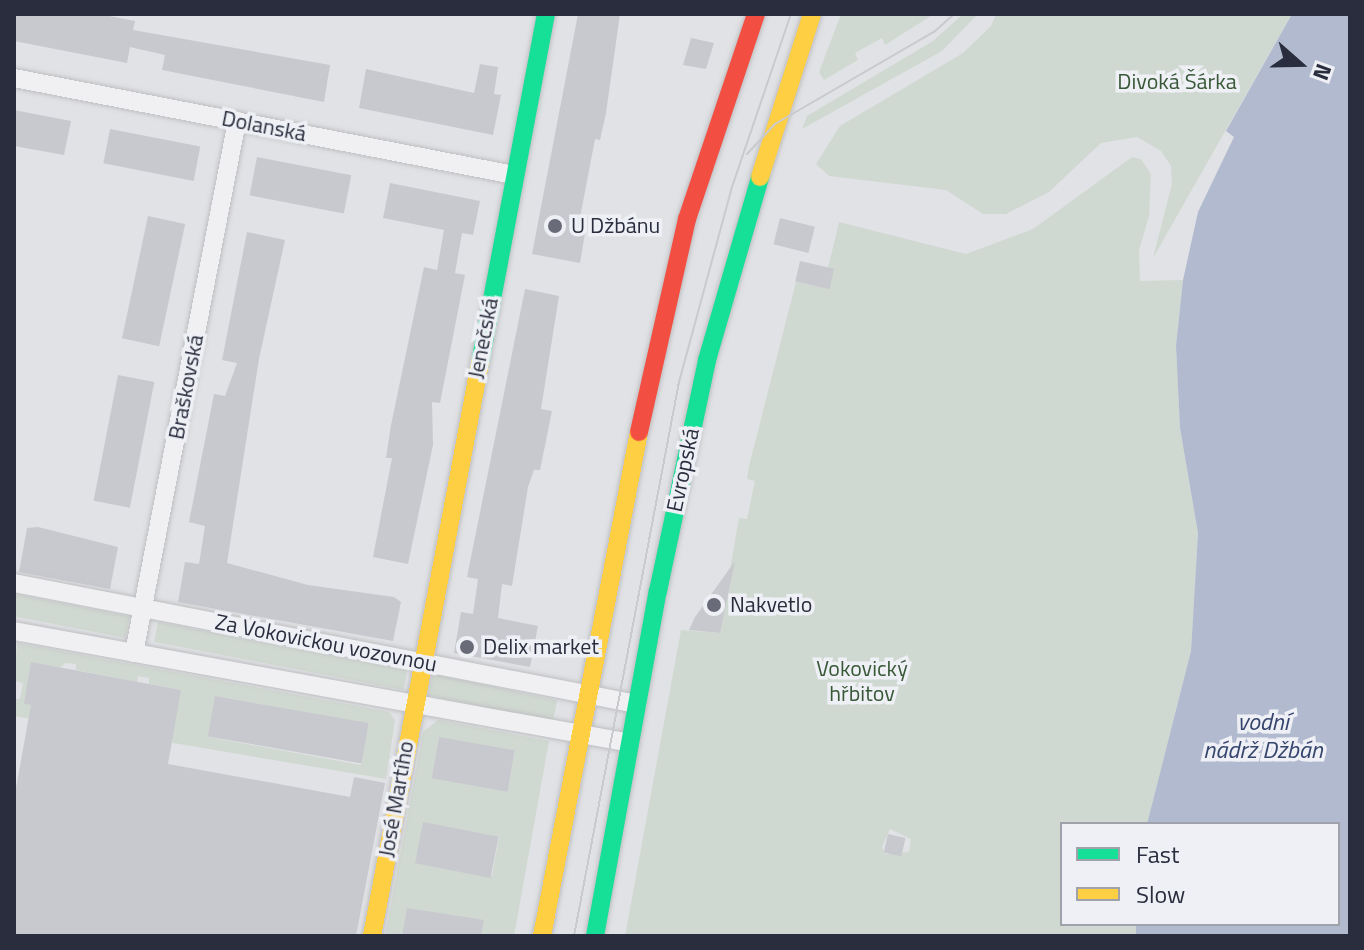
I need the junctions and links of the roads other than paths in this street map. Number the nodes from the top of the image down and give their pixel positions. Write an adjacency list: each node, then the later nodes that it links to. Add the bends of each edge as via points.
1 (546, 14): 6 (main road, Jenečská)
2 (756, 14): 12 (main road, via 675,268)
3 (812, 14): 14 (main road, Evropská, via 707,360)
4 (14, 78): 5 (street, Dolanská)
5 (237, 121): 6 (street, Dolanská); 8 (street, Braškovská)
6 (514, 175): 11 (main road, Jenečská)
7 (14, 583): 8 (street, Za Vokovickou vozovnou)
8 (143, 608): 10 (street, Braškovská); 11 (street, Za Vokovickou vozovnou)
9 (14, 631): 10 (street, Za Vokovickou vozovnou)
10 (134, 653): 13 (street, Za Vokovickou vozovnou)
11 (421, 662): 12 (street, Za Vokovickou vozovnou); 13 (main road, José Martího)
12 (588, 694): 14 (street, Za Vokovickou vozovnou); 15 (main road)
13 (413, 704): 15 (street, Za Vokovickou vozovnou); 17 (main road, José Martího)
14 (637, 704): 16 (main road, Evropská)
15 (580, 734): 16 (street, Za Vokovickou vozovnou); 18 (main road)
16 (630, 743): 19 (main road, Evropská)
17 (372, 936)
18 (542, 936)
19 (595, 936)

